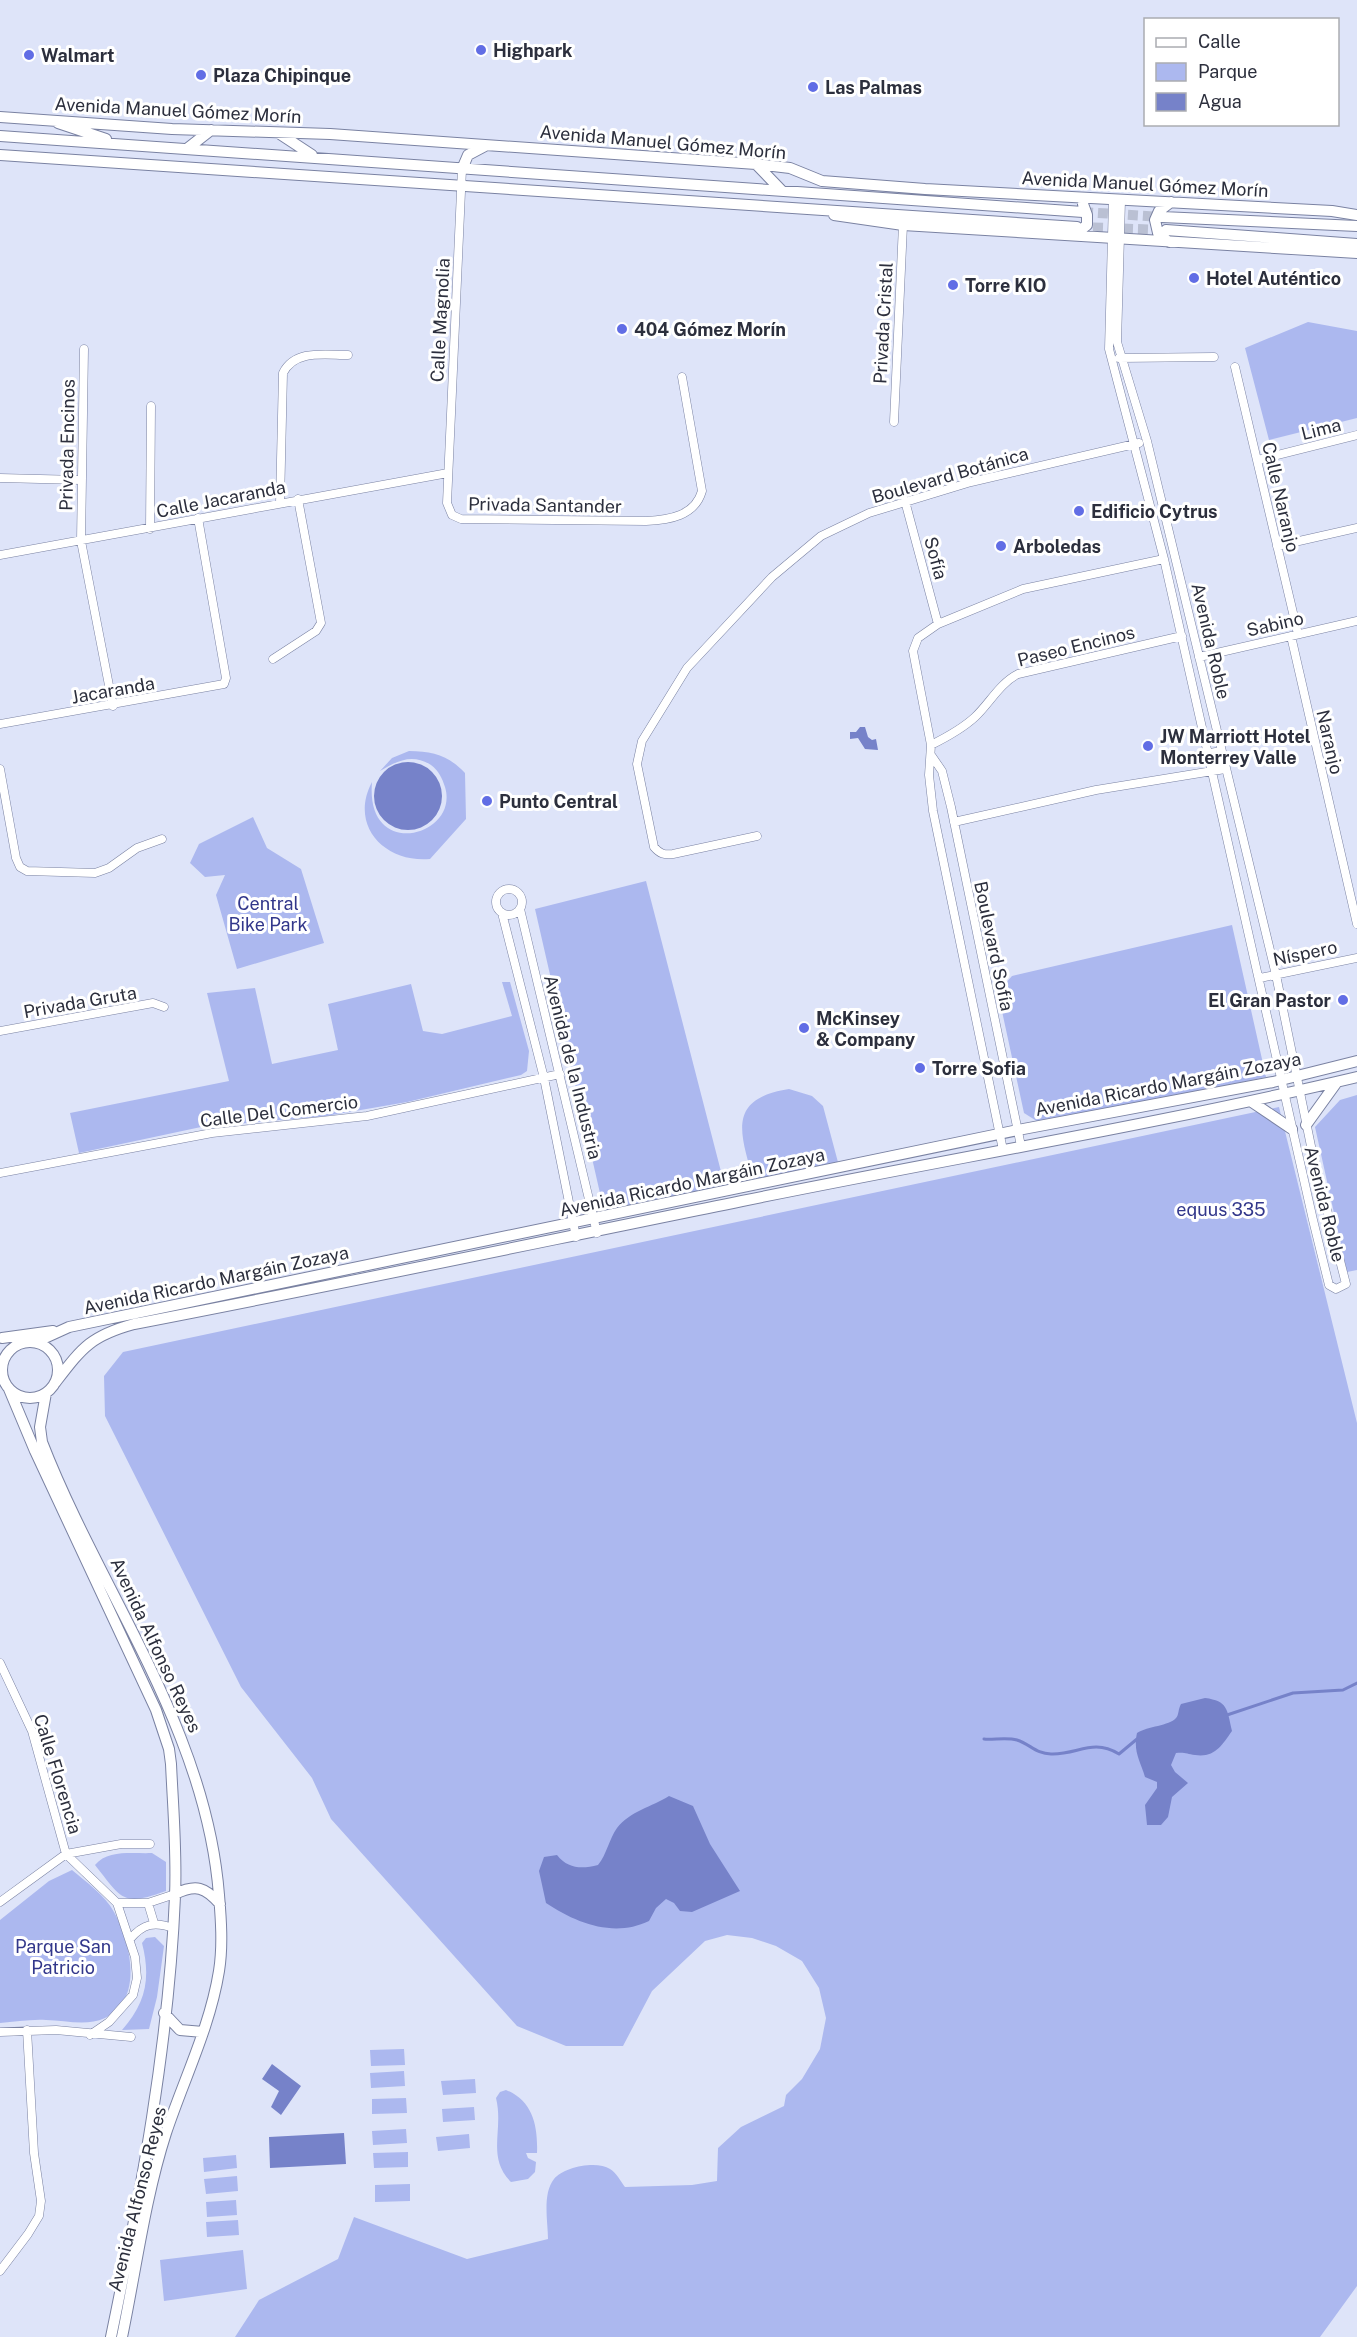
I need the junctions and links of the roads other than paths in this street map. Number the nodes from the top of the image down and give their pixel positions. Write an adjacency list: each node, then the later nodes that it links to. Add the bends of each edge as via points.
1 (0, 117): 2 (main road, Avenida Manuel Gómez Morín)
2 (54, 120): 3 (main road, Avenida Manuel Gómez Morín); 6 (main road, via 104,138)
3 (211, 130): 4 (main road, Avenida Manuel Gómez Morín); 8 (main road)
4 (278, 133): 7 (main road, Avenida Manuel Gómez Morín); 10 (main road)
5 (0, 136): 6 (main road, Avenida Manuel Gómez Morín)
6 (110, 144): 8 (main road, Avenida Manuel Gómez Morín)
7 (488, 145): 11 (main road, Avenida Manuel Gómez Morín); 12 (main road, via 470,152)
8 (188, 148): 10 (main road, Avenida Manuel Gómez Morín)
9 (0, 155): 13 (main road)
10 (315, 157): 12 (main road, Avenida Manuel Gómez Morín)
11 (756, 164): 14 (main road); 15 (main road, Avenida Manuel Gómez Morín, via 790,168 822,181)
12 (462, 168): 13 (street, Calle Magnolia); 14 (main road, Avenida Manuel Gómez Morín)
13 (462, 185): 18 (main road); 43 (street, Calle Magnolia)
14 (782, 191): 19 (main road, Avenida Manuel Gómez Morín)
15 (1072, 198): 16 (main road, Avenida Manuel Gómez Morín); 26 (main road, via 1084,205 1088,221 1084,229)
16 (1117, 200): 17 (main road, Avenida Manuel Gómez Morín); 27 (street, Avenida Roble)
17 (1171, 202): 20 (main road, Avenida Manuel Gómez Morín); 28 (main road, via 1155,220 1158,233)
18 (818, 209): 22 (main road, via 848,219); 24 (main road)
19 (1083, 212)
20 (1357, 215)
21 (1162, 217): 23 (main road, Avenida Manuel Gómez Morín)
22 (903, 225): 26 (main road); 38 (street, Privada Cristal)
23 (1357, 226)
24 (1077, 227)
25 (1166, 230): 29 (main road)
26 (1071, 237): 27 (main road)
27 (1117, 239): 28 (main road); 34 (street, Avenida Roble); 41 (street, Avenida Roble, via 1108,342)
28 (1169, 242): 30 (main road)
29 (1357, 244)
30 (1357, 253)
31 (84, 349): 45 (street, Privada Encinos)
32 (348, 355): 48 (street, via 298,356 286,365)
33 (1214, 357): 34 (street)
34 (1119, 358): 40 (street, Avenida Roble)
35 (1234, 366): 42 (street, Calle Naranjo)
36 (682, 377): 43 (street, Privada Santander, via 702,491 689,510 646,521 461,519 447,508)
37 (151, 406): 51 (street)
38 (894, 422)
39 (1357, 435): 42 (street, Lima)
40 (1147, 441): 41 (street, Boulevard Botánica); 60 (street, Avenida Roble)
41 (1136, 443): 47 (street, Boulevard Botánica); 55 (street, Avenida Roble)
42 (1258, 460): 53 (street, Calle Naranjo)
43 (448, 472): 46 (street, Calle Jacaranda)
44 (0, 477): 45 (street)
45 (80, 480): 52 (street, Privada Encinos)
46 (298, 499): 48 (street, Calle Jacaranda); 61 (street, via 321,623 316,631)
47 (905, 501): 57 (street, Sofía); 73 (street, Boulevard Botánica, via 821,536 772,577 687,668 642,741 637,764 658,852 673,854)
48 (280, 502): 49 (street, Calle Jacaranda)
49 (198, 518): 51 (street, Calle Jacaranda); 62 (street, Jacaranda, via 224,684)
50 (1357, 528): 53 (street)
51 (150, 529): 52 (street, Calle Jacaranda)
52 (81, 541): 54 (street, Calle Jacaranda); 62 (street, Privada Encinos)
53 (1278, 546): 58 (street, Calle Naranjo)
54 (0, 555)
55 (1164, 559): 57 (street, via 1023,589); 59 (street, Avenida Roble)
56 (1357, 621): 58 (street, Sabino)
57 (938, 624): 64 (street, Boulevard Sofía, via 918,638 913,651)
58 (1294, 635): 60 (street, Sabino); 77 (street, Naranjo)
59 (1182, 636): 64 (street, Paseo Encinos, via 1018,674 957,732); 66 (street, Avenida Roble)
60 (1199, 657): 65 (street, Avenida Roble)
61 (273, 659)
62 (113, 706): 63 (street, Jacaranda)
63 (0, 724)
64 (931, 745): 67 (street, Boulevard Sofía)
65 (1221, 751): 66 (street); 70 (street, Avenida Roble)
66 (1208, 754): 68 (street); 71 (street, Avenida Roble)
67 (931, 755): 72 (street, Boulevard Sofía, via 942,771); 96 (street, Boulevard Sofía, via 933,811)
68 (1195, 756)
69 (0, 769): 74 (street, via 20,867 39,873 95,873 137,848)
70 (1225, 769): 71 (street); 79 (street, Avenida Roble)
71 (1212, 771): 72 (street, via 1096,790); 80 (street, Avenida Roble)
72 (954, 822): 95 (street, Boulevard Sofía)
73 (757, 836)
74 (162, 840)
75 (520, 909): 76 (street, via 512,915); 76 (street, via 519,894 506,889 496,900); 84 (street, Avenida de la Industria)
76 (502, 913): 87 (street, Avenida de la Industria)
77 (1357, 924)
78 (1357, 958): 79 (street, Níspero)
79 (1275, 975): 80 (street, Níspero); 85 (street, Avenida Roble)
80 (1260, 978): 88 (street, Avenida Roble)
81 (164, 1007): 82 (street, Privada Gruta, via 153,1003)
82 (0, 1031)
83 (1357, 1062): 85 (main road, Avenida Ricardo Margáin Zozaya)
84 (560, 1074): 87 (street, Calle Del Comercio); 101 (street, Avenida de la Industria)
85 (1296, 1077): 88 (main road, Avenida Ricardo Margáin Zozaya); 90 (street, Avenida Roble)
86 (1357, 1077): 89 (main road, Avenida Ricardo Margáin Zozaya)
87 (544, 1078): 99 (street, Calle Del Comercio, via 367,1116 201,1134); 103 (street, Avenida de la Industria)
88 (1281, 1080): 91 (street, Avenida Roble); 95 (main road, Avenida Ricardo Margáin Zozaya)
89 (1338, 1082): 90 (main road, Avenida Ricardo Margáin Zozaya); 93 (main road)
90 (1299, 1091): 91 (main road, Avenida Ricardo Margáin Zozaya); 93 (street, Avenida Roble)
91 (1284, 1095): 92 (main road, Avenida Ricardo Margáin Zozaya); 94 (street, Avenida Roble)
92 (1252, 1102): 94 (main road); 97 (main road, Avenida Ricardo Margáin Zozaya)
93 (1306, 1125): 100 (street, Avenida Roble)
94 (1292, 1129): 102 (street, Avenida Roble)
95 (1018, 1130): 96 (main road, Avenida Ricardo Margáin Zozaya); 97 (street, Boulevard Sofía)
96 (1000, 1134): 98 (street, Boulevard Sofía); 101 (main road, Avenida Ricardo Margáin Zozaya)
97 (1021, 1146): 98 (main road, Avenida Ricardo Margáin Zozaya)
98 (1003, 1150): 104 (main road, Avenida Ricardo Margáin Zozaya)
99 (0, 1173)
100 (1328, 1216): 102 (street); 102 (street, Avenida Roble, via 1346,1284 1341,1288 1329,1285)
101 (594, 1219): 103 (main road, Avenida Ricardo Margáin Zozaya); 104 (street, Avenida de la Industria)
102 (1313, 1220)
103 (573, 1223): 105 (street, Avenida de la Industria); 106 (main road, Avenida Ricardo Margáin Zozaya)
104 (597, 1233): 105 (main road, Avenida Ricardo Margáin Zozaya)
105 (576, 1237): 111 (main road, Avenida Ricardo Margáin Zozaya, via 116,1329 89,1342)
106 (59, 1330): 107 (main road); 109 (main road, Avenida Ricardo Margáin Zozaya)
107 (1, 1338): 108 (main road)
108 (23, 1342): 109 (main road); 110 (main road, via 4,1359)
109 (36, 1342): 111 (main road, via 54,1353 58,1363)
110 (1, 1374): 112 (main road)
111 (55, 1383): 113 (main road)
112 (9, 1389): 113 (main road, via 29,1398); 117 (main road, Avenida Alfonso Reyes, via 164,1730 171,1764)
113 (46, 1393): 121 (main road, Avenida Alfonso Reyes, via 40,1427 42,1442 169,1704 198,1782 209,1825)
114 (0, 1663): 116 (street, Calle Florencia, via 32,1731)
115 (150, 1844): 116 (street, via 121,1844)
116 (66, 1854): 118 (street); 119 (street, Calle Florencia)
117 (175, 1894): 120 (street); 121 (main road, via 202,1887); 123 (main road, Avenida Alfonso Reyes)
118 (0, 1902)
119 (117, 1903): 120 (street); 124 (street, Calle Florencia)
120 (148, 1903): 122 (street)
121 (220, 1905): 128 (main road, Avenida Alfonso Reyes, via 220,1969)
122 (154, 1923): 123 (street); 124 (street, via 144,1926)
123 (173, 1928): 125 (main road, Avenida Alfonso Reyes)
124 (130, 1939): 129 (street, Calle Florencia, via 137,1978 133,1995 123,2009)
125 (164, 2013): 128 (main road, via 180,2030); 132 (main road, Avenida Alfonso Reyes, via 146,2155)
126 (27, 2030): 127 (street); 129 (street); 131 (street, via 39,2216)
127 (0, 2032)
128 (203, 2032): 133 (main road, Avenida Alfonso Reyes, via 166,2135)
129 (90, 2035): 130 (street)
130 (131, 2037)
131 (0, 2271)
132 (111, 2337)
133 (122, 2337)

